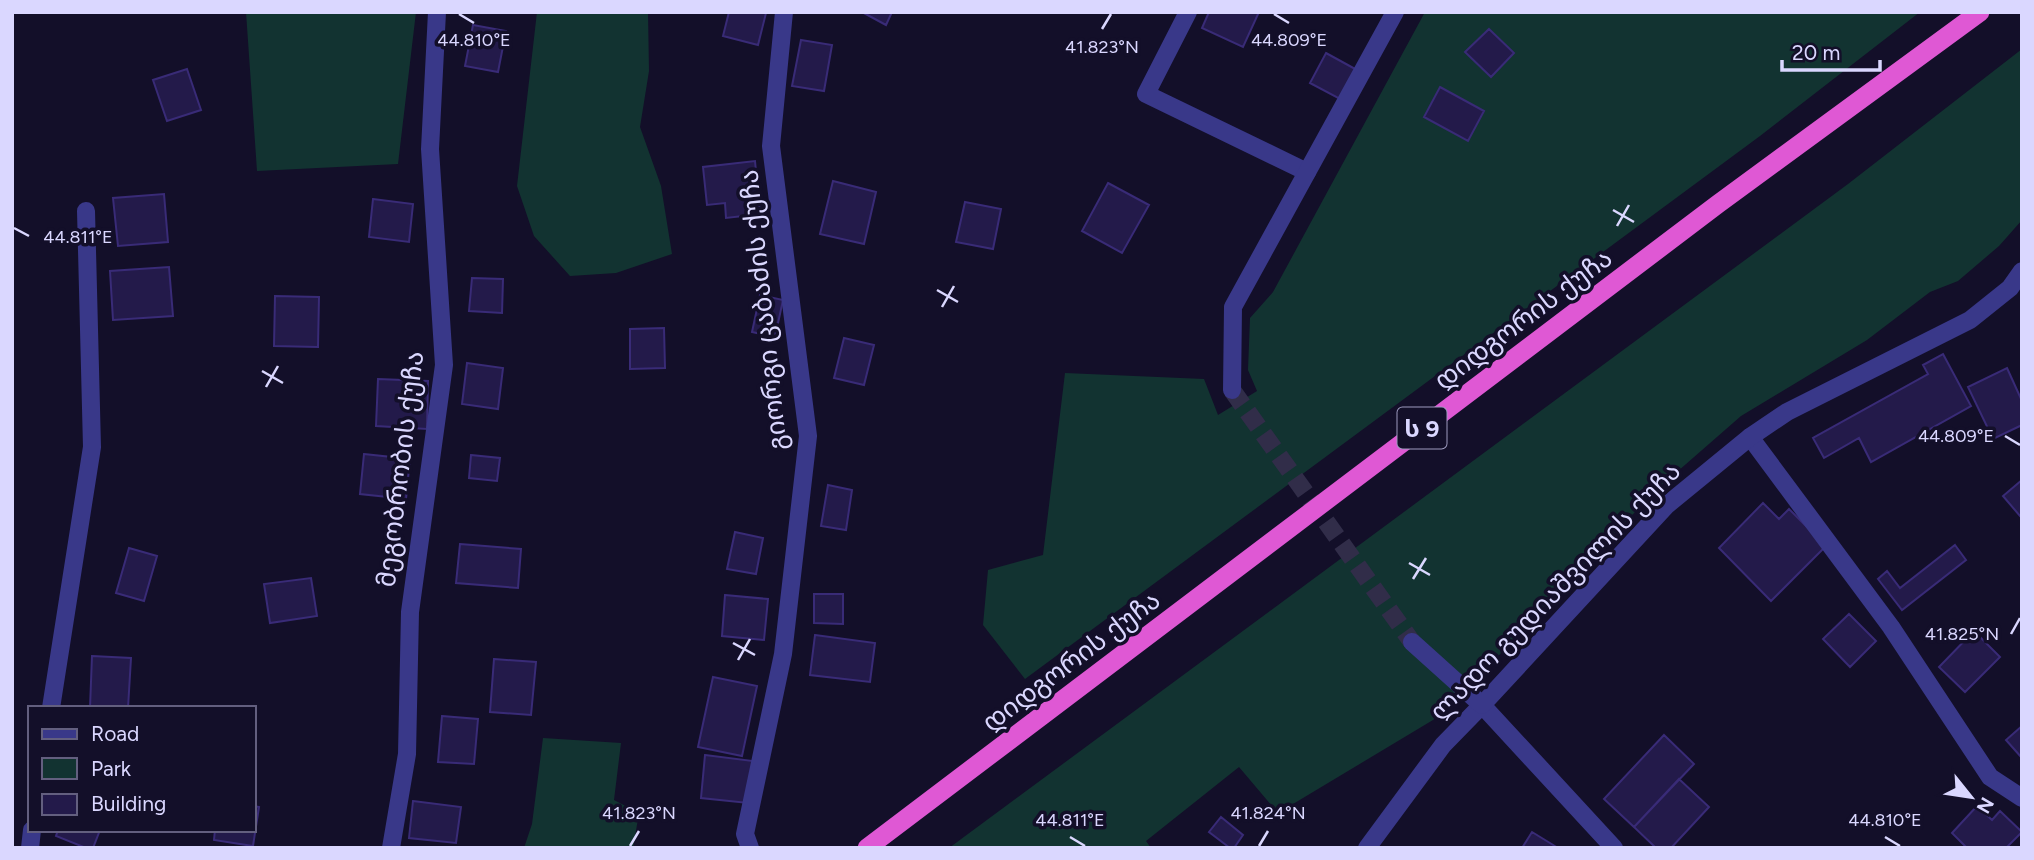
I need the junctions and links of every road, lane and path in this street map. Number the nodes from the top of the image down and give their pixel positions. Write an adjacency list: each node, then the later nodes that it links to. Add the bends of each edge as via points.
1 (437, 12): 15 (street, მეგობრობის ქუჩა, via 430,149 444,365 410,612 407,754)
2 (784, 12): 16 (street, გიორგი ცაბაძის ქუჩა, via 771,146 808,436 783,654 745,834)
3 (1188, 12): 6 (street, via 1146,93)
4 (1395, 12): 6 (street)
5 (1980, 12): 17 (highway, დიდგორის ქუჩა / ს 9, via 1718,204)
6 (1307, 172): 9 (street, via 1233,307)
7 (86, 211): 13 (street, via 92,447)
8 (2022, 271): 10 (street, ლადო გუდიაშვილის ქუჩა, via 2010,288 1970,320 1787,412)
9 (1232, 390)
10 (1750, 437): 12 (street, ლადო გუდიაშვილის ქუჩა, via 1667,505); 14 (street, via 1891,627 1990,777)
11 (1412, 642): 12 (street)
12 (1482, 705): 18 (street, ლადო გუდიაშვილის ქუჩა, via 1443,745); 19 (street)
13 (51, 706)
14 (2022, 798)
15 (391, 848)
16 (750, 848)
17 (867, 848)
18 (1367, 848)
19 (1614, 848)

